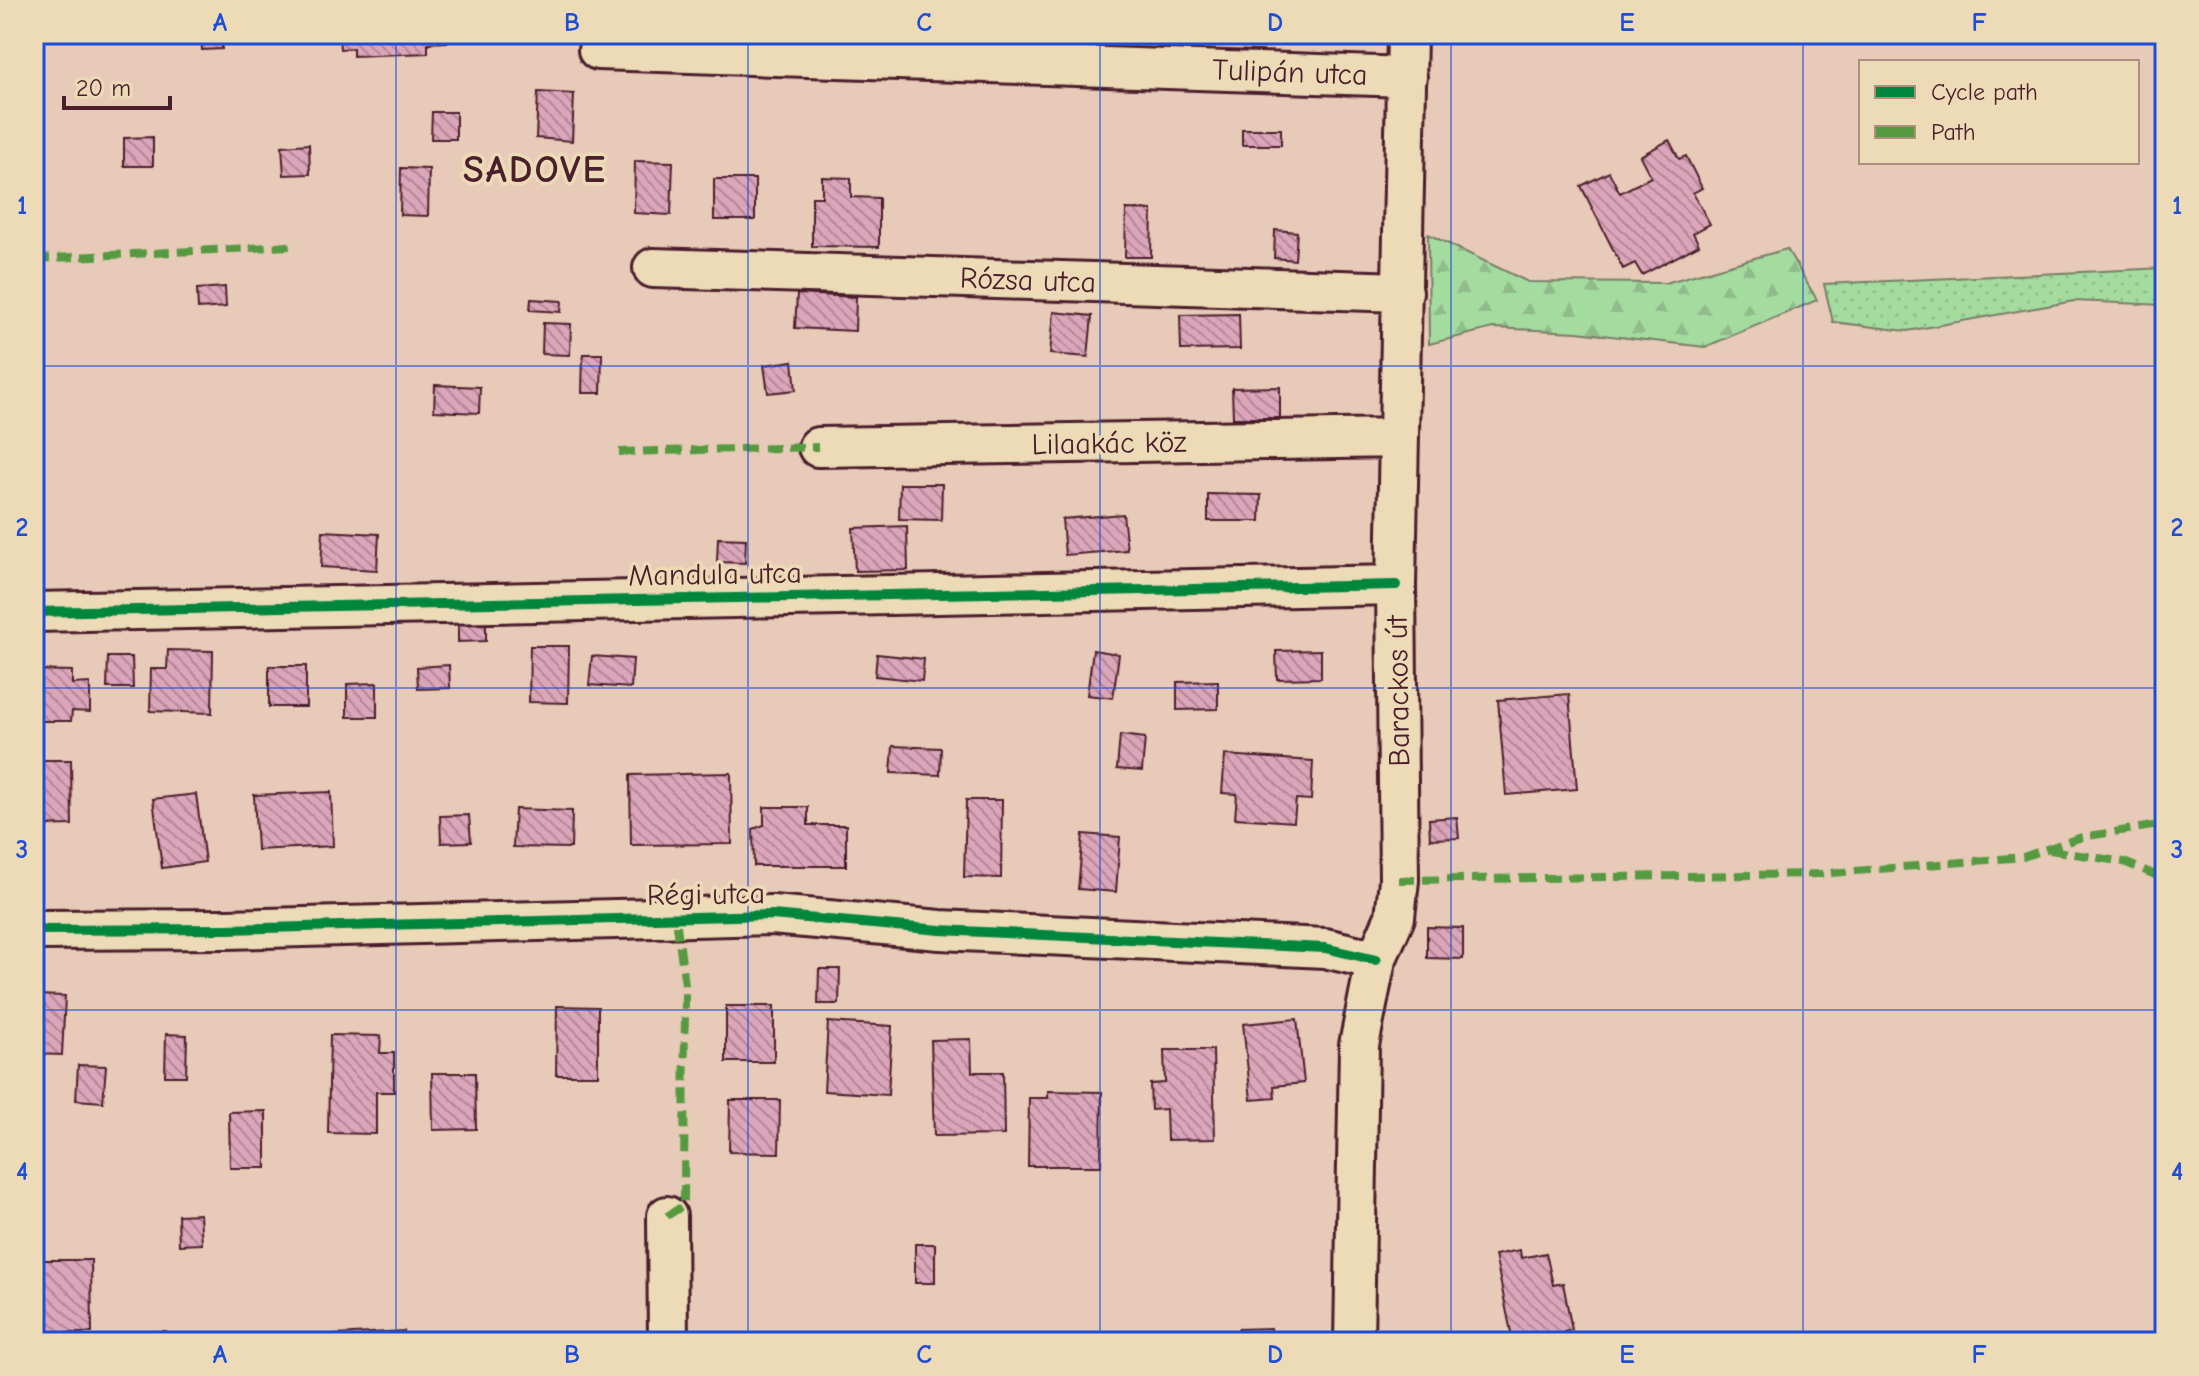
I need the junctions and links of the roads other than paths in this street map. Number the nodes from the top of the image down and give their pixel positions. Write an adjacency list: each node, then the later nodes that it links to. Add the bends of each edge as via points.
1 (1407, 34): 3 (street, Barackos út)
2 (598, 50): 3 (street, Tulipán utca)
3 (1407, 77): 5 (street, Barackos út)
4 (653, 268): 5 (street, Rózsa utca)
5 (1403, 292): 6 (street, Barackos út)
6 (1399, 438): 7 (street, Lilaakác köz); 8 (street, Barackos út)
7 (818, 447)
8 (1396, 585): 9 (street, Mandula utca); 11 (street, Barackos út, via 1399,880 1395,917)
9 (34, 612)
10 (34, 930): 11 (street, Régi utca, via 772,915 940,930 1325,948)
11 (1376, 960): 14 (street, Barackos út, via 1359,1045)
12 (667, 1216): 13 (street)
13 (668, 1342)
14 (1354, 1342)

